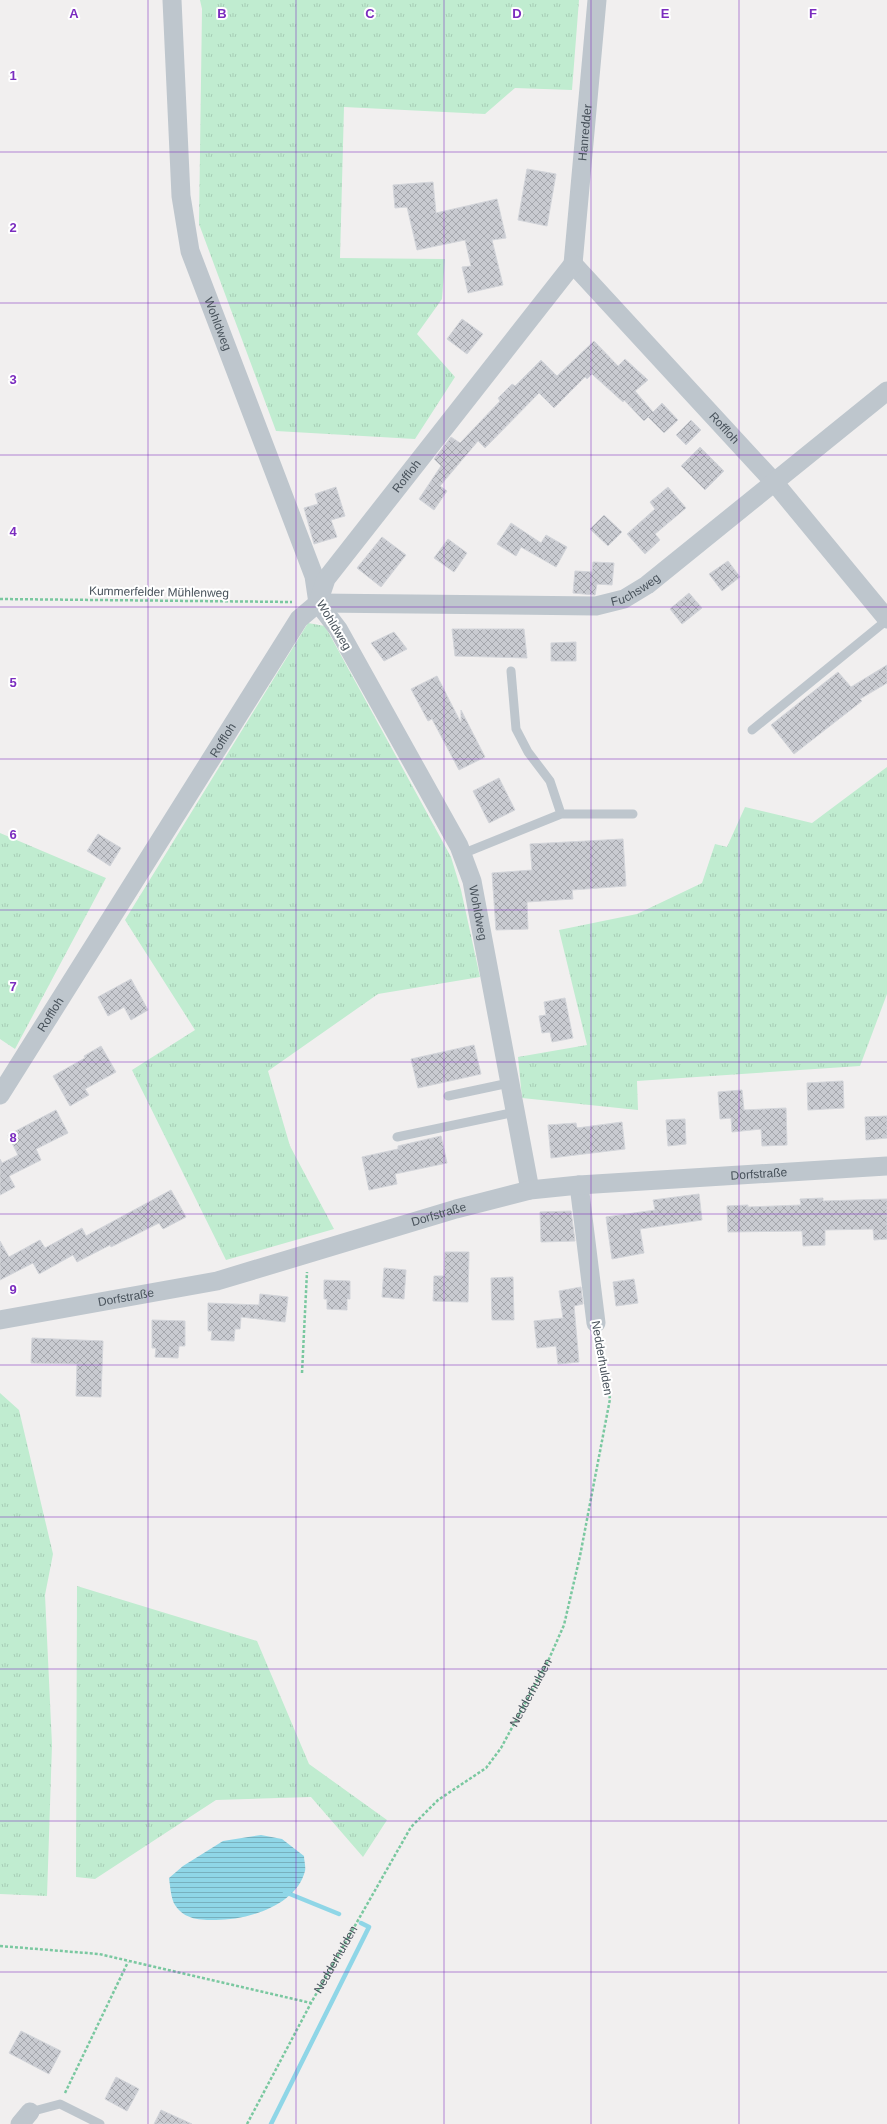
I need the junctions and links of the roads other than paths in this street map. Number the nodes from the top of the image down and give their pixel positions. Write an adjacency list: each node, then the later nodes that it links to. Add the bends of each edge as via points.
1 (172, 0): 6 (street, Wohldweg, via 181,196 190,251 314,576)
2 (597, 0): 3 (street, Hanredder)
3 (573, 264): 5 (street, Roffloh); 6 (street, Roffloh, via 326,579)
4 (887, 391): 5 (street, Fuchsweg)
5 (774, 482): 6 (street, Fuchsweg, via 647,585 624,599 596,606); 7 (street, Roffloh)
6 (318, 603): 12 (street, Wohldweg, via 338,629); 14 (street, Roffloh, via 299,619)
7 (887, 619): 9 (lane)
8 (510, 671): 10 (lane, via 516,729 528,752 550,781)
9 (752, 730)
10 (561, 814): 11 (lane); 12 (lane)
11 (633, 814)
12 (462, 854): 13 (street, Wohldweg, via 472,881)
13 (509, 1083): 15 (lane); 16 (street, Wohldweg)
14 (0, 1095)
15 (448, 1096)
16 (515, 1112): 17 (lane); 20 (street, Wohldweg)
17 (397, 1137)
18 (887, 1166): 19 (street, Dorfstraße)
19 (579, 1185): 20 (street, Dorfstraße); 22 (street, Nedderhulden)
20 (530, 1190): 21 (street, Dorfstraße, via 456,1208 217,1281)
21 (0, 1320)
22 (596, 1323)
23 (25, 2118): 24 (lane, via 60,2104)
24 (100, 2124)

